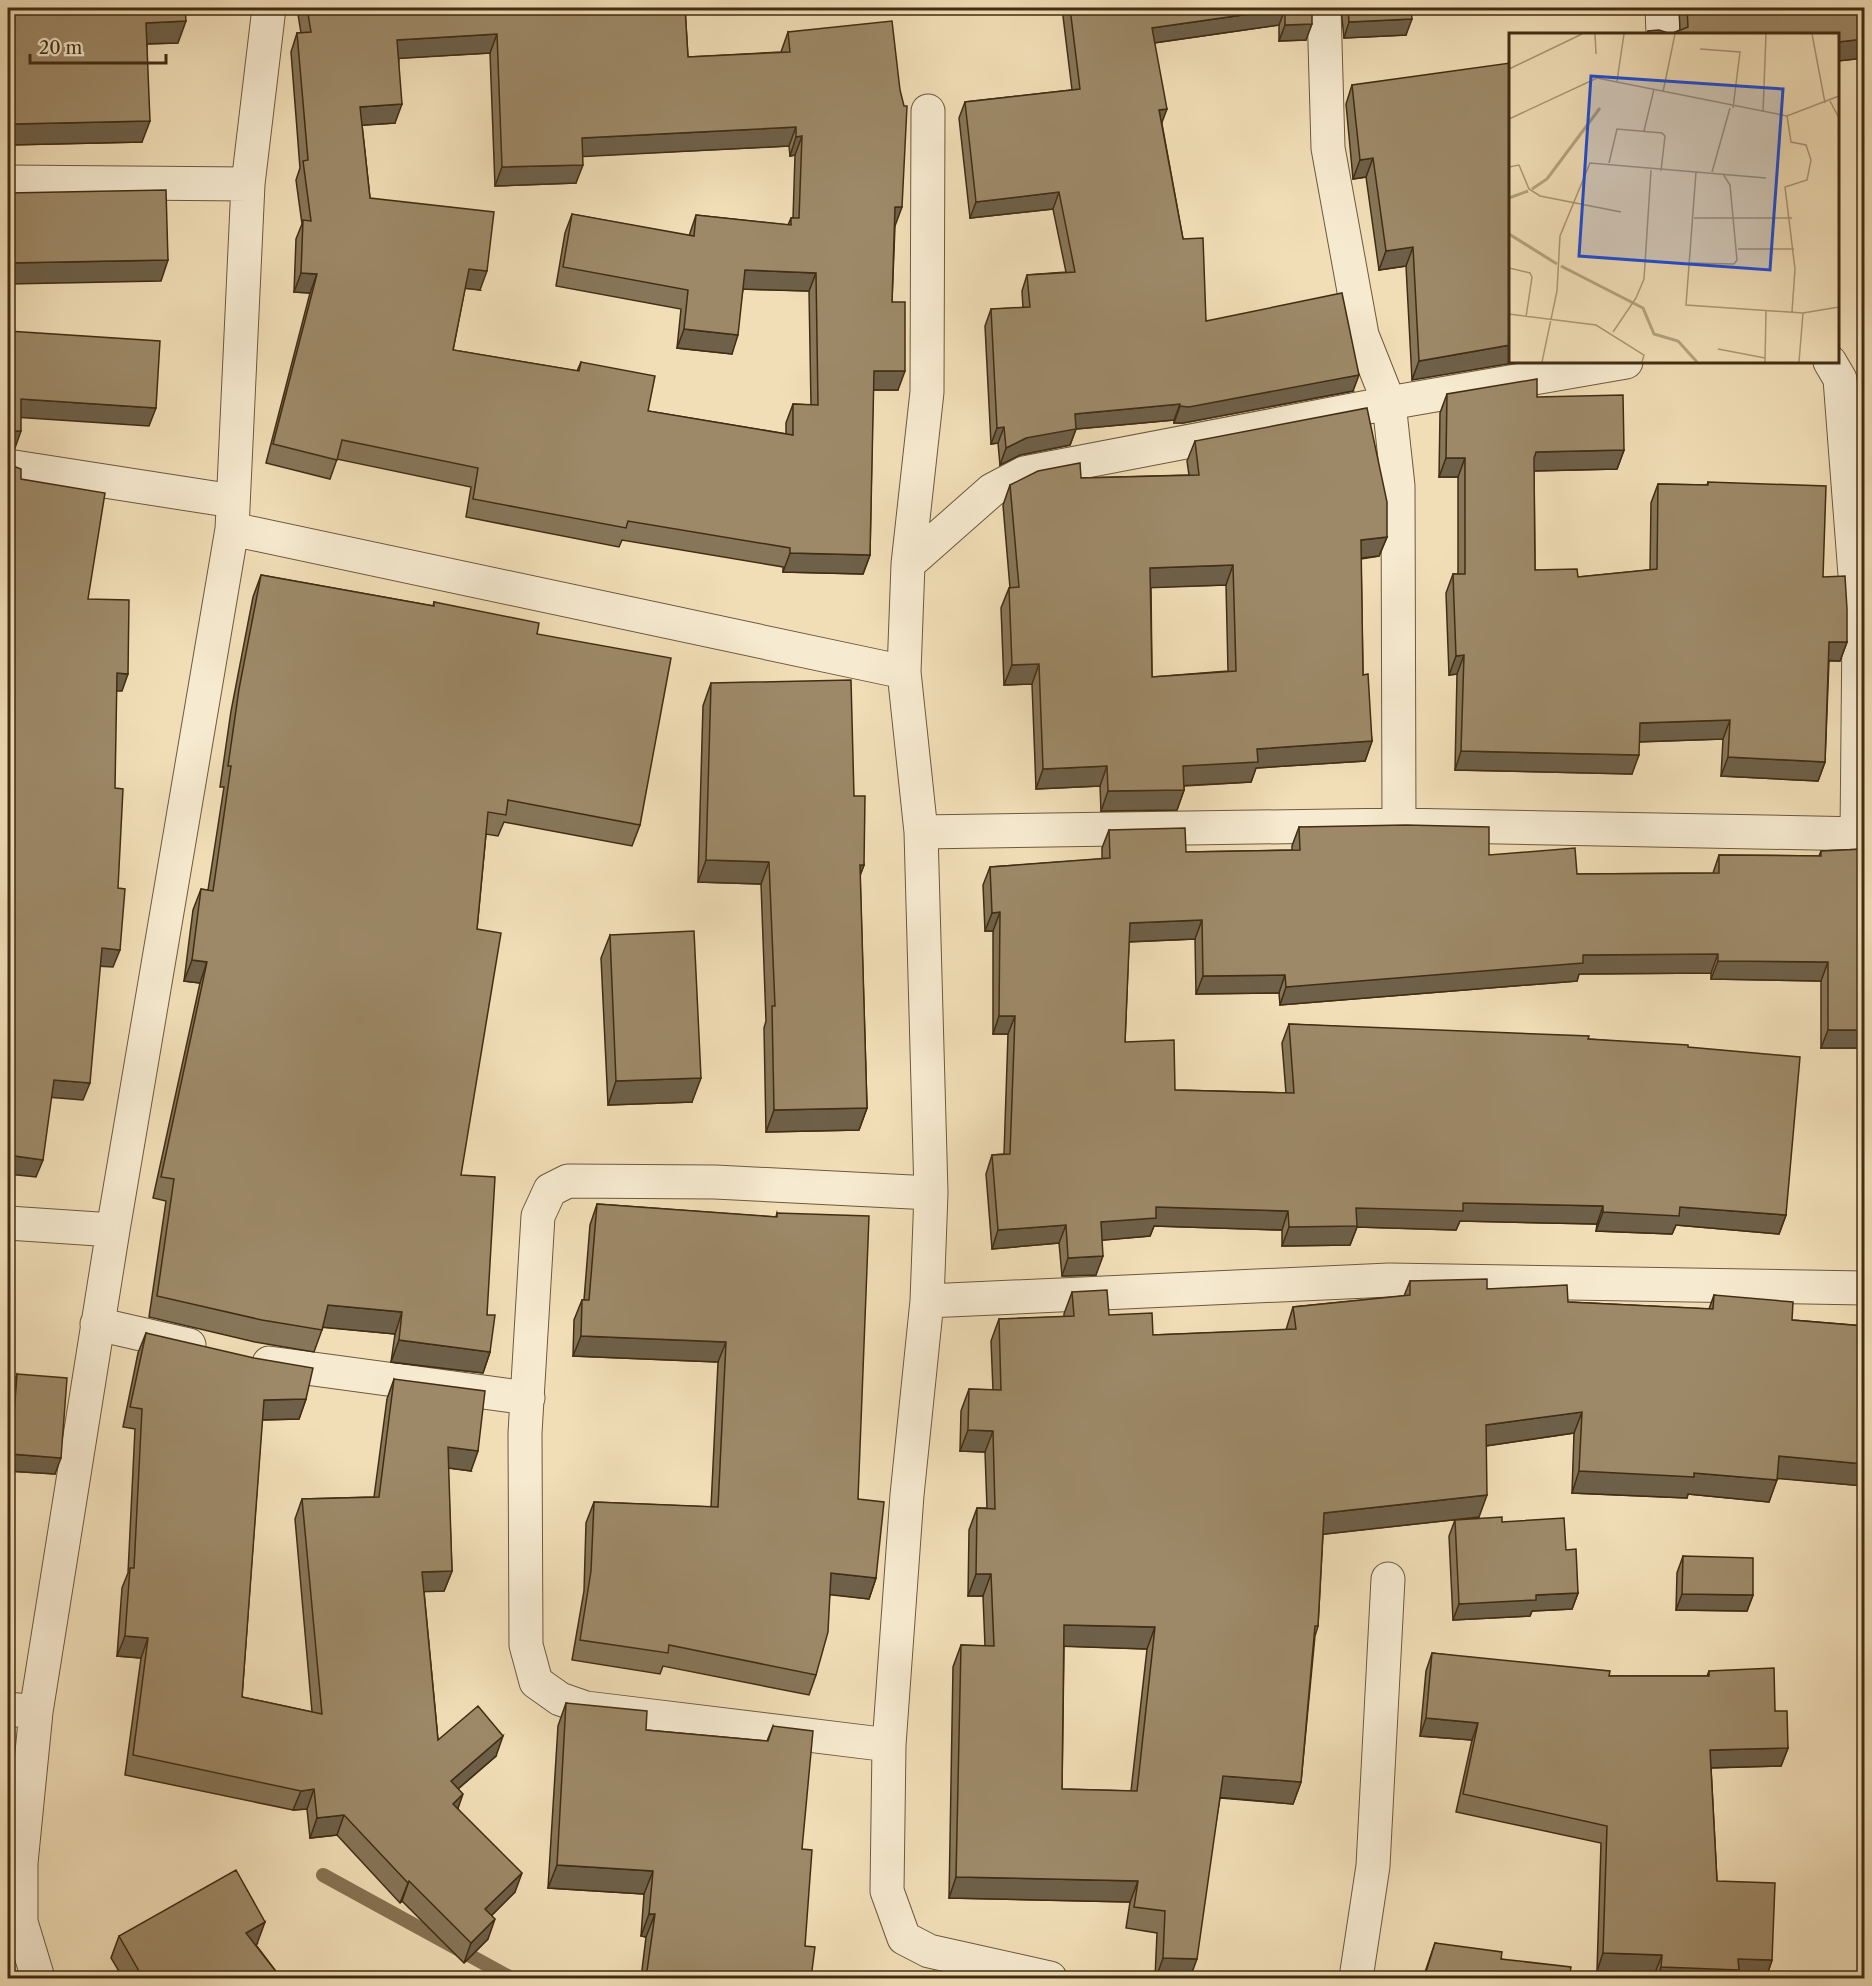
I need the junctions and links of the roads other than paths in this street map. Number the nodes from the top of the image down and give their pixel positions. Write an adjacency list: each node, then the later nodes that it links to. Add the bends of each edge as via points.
1 (269, 8): 7 (street)
2 (1324, 8): 10 (street, via 1328,148 1362,335)
3 (1662, 8): 4 (street)
4 (1663, 33)
5 (928, 111): 13 (street, via 927,392)
6 (8, 182): 7 (street)
7 (248, 184): 12 (street)
8 (1620, 363): 10 (street)
9 (1831, 363): 17 (street, via 1840,379 1859,627)
10 (1389, 403): 13 (street, via 1024,473 992,490); 15 (street, via 1398,486)
11 (8, 466): 12 (street)
12 (232, 515): 14 (street); 20 (street)
13 (908, 564): 14 (street)
14 (904, 672): 16 (street)
15 (1399, 825): 16 (street); 17 (street)
16 (921, 832): 18 (street)
17 (1861, 833)
18 (931, 1193): 22 (street); 24 (street, via 715,1182 568,1181 550,1190 538,1216)
19 (8, 1223): 20 (street)
20 (113, 1230): 23 (street)
21 (1864, 1288): 22 (street, via 1389,1280)
22 (927, 1301): 27 (street)
23 (97, 1324): 24 (street, via 316,1371); 26 (street)
24 (528, 1398): 27 (street, via 526,1646 536,1683 560,1699 586,1708)
25 (1388, 1579): 30 (street, via 1373,1866)
26 (22, 1711): 28 (street, via 21,1922)
27 (889, 1745): 29 (street, via 887,1891 904,1938 929,1951)
28 (38, 1978)
29 (1050, 1978)
30 (1356, 1978)

